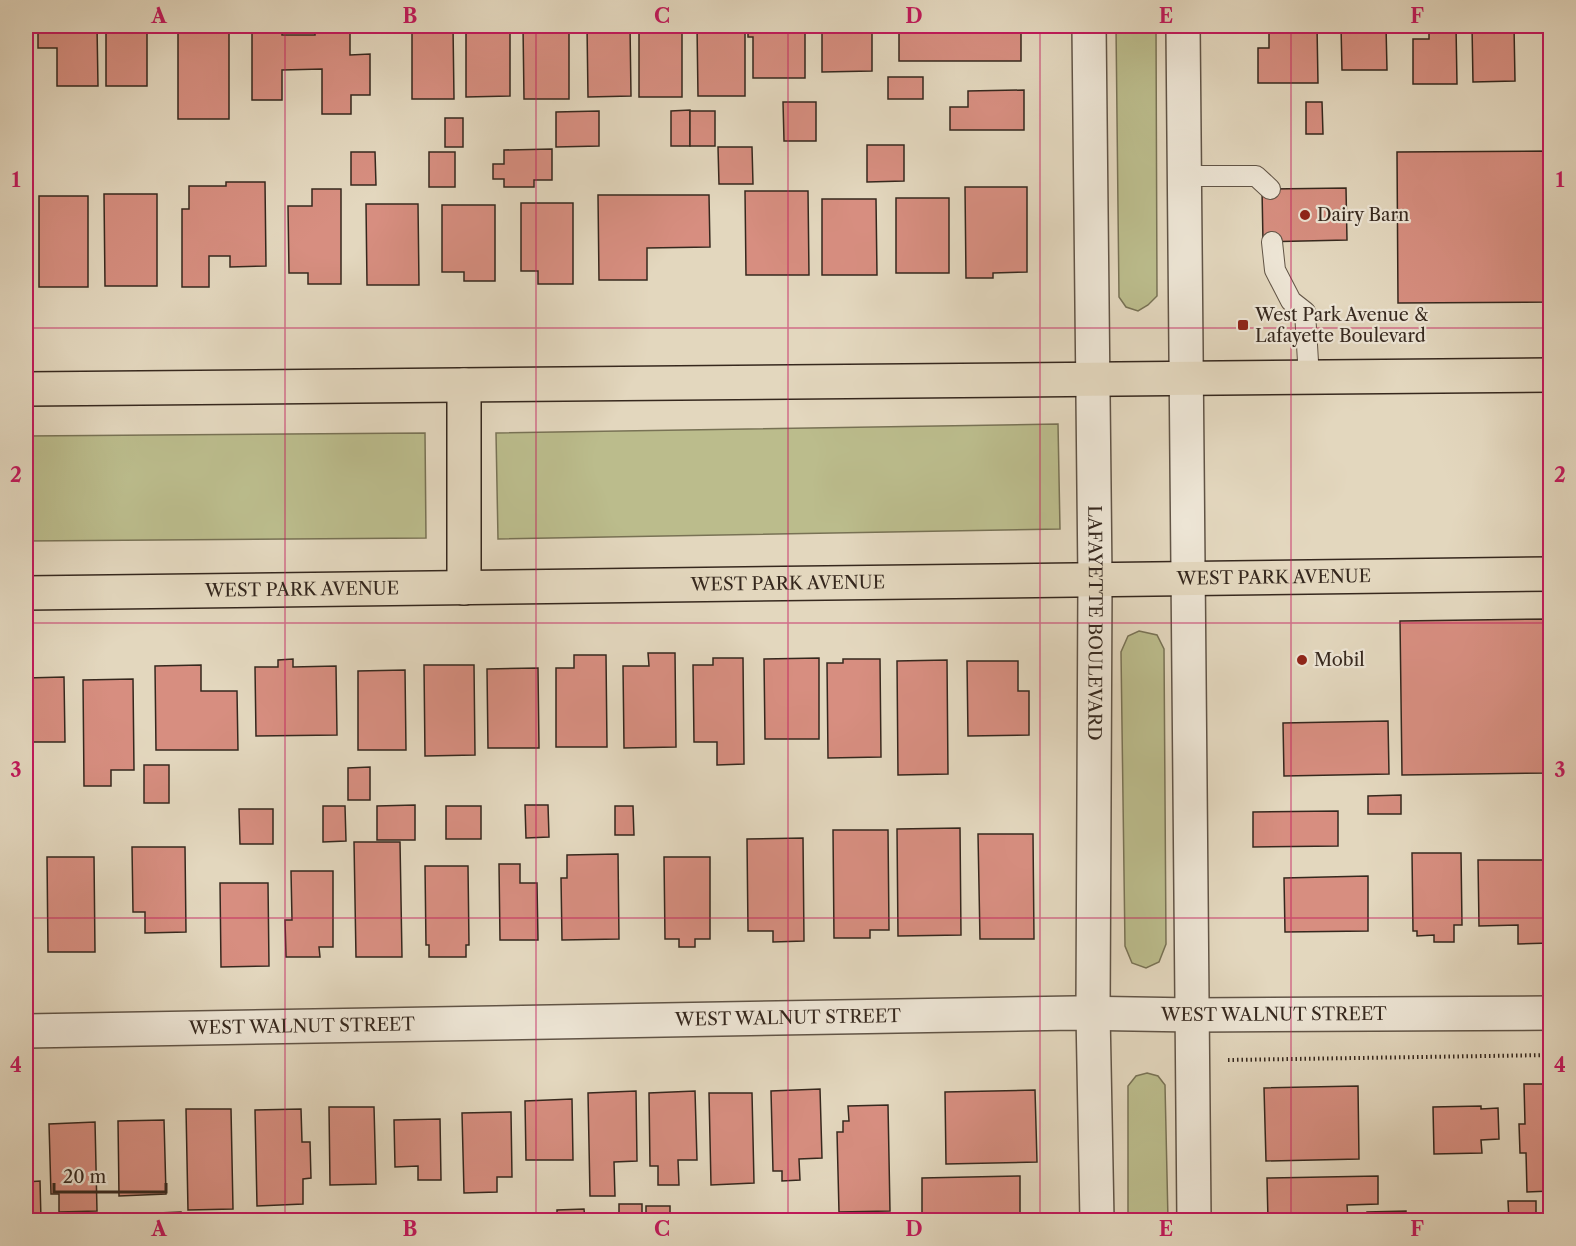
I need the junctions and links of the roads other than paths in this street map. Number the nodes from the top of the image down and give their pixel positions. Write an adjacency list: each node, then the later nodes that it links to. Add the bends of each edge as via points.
1 (1089, 26): 9 (street, LAFAYETTE BOULEVARD)
2 (1183, 26): 3 (street)
3 (1184, 176): 4 (lane, via 1256,176); 8 (street)
4 (1270, 189)
5 (1272, 242): 7 (lane, via 1275,270 1291,301 1305,312)
6 (1551, 375): 7 (highway)
7 (1309, 378): 8 (highway)
8 (1185, 379): 9 (highway); 13 (street)
9 (1093, 380): 10 (highway); 14 (street, LAFAYETTE BOULEVARD)
10 (464, 385): 11 (highway); 15 (highway)
11 (26, 389)
12 (1551, 574): 13 (highway, WEST PARK AVENUE)
13 (1187, 578): 14 (highway, WEST PARK AVENUE); 19 (street)
14 (1095, 579): 15 (highway, WEST PARK AVENUE); 17 (street, LAFAYETTE BOULEVARD)
15 (464, 588): 16 (highway, WEST PARK AVENUE)
16 (26, 593)
17 (1094, 1013): 19 (street, WEST WALNUT STREET); 20 (street, WEST WALNUT STREET); 21 (street, LAFAYETTE BOULEVARD)
18 (1551, 1013): 19 (street, WEST WALNUT STREET)
19 (1193, 1015): 22 (street)
20 (26, 1031)
21 (1097, 1221)
22 (1194, 1221)

